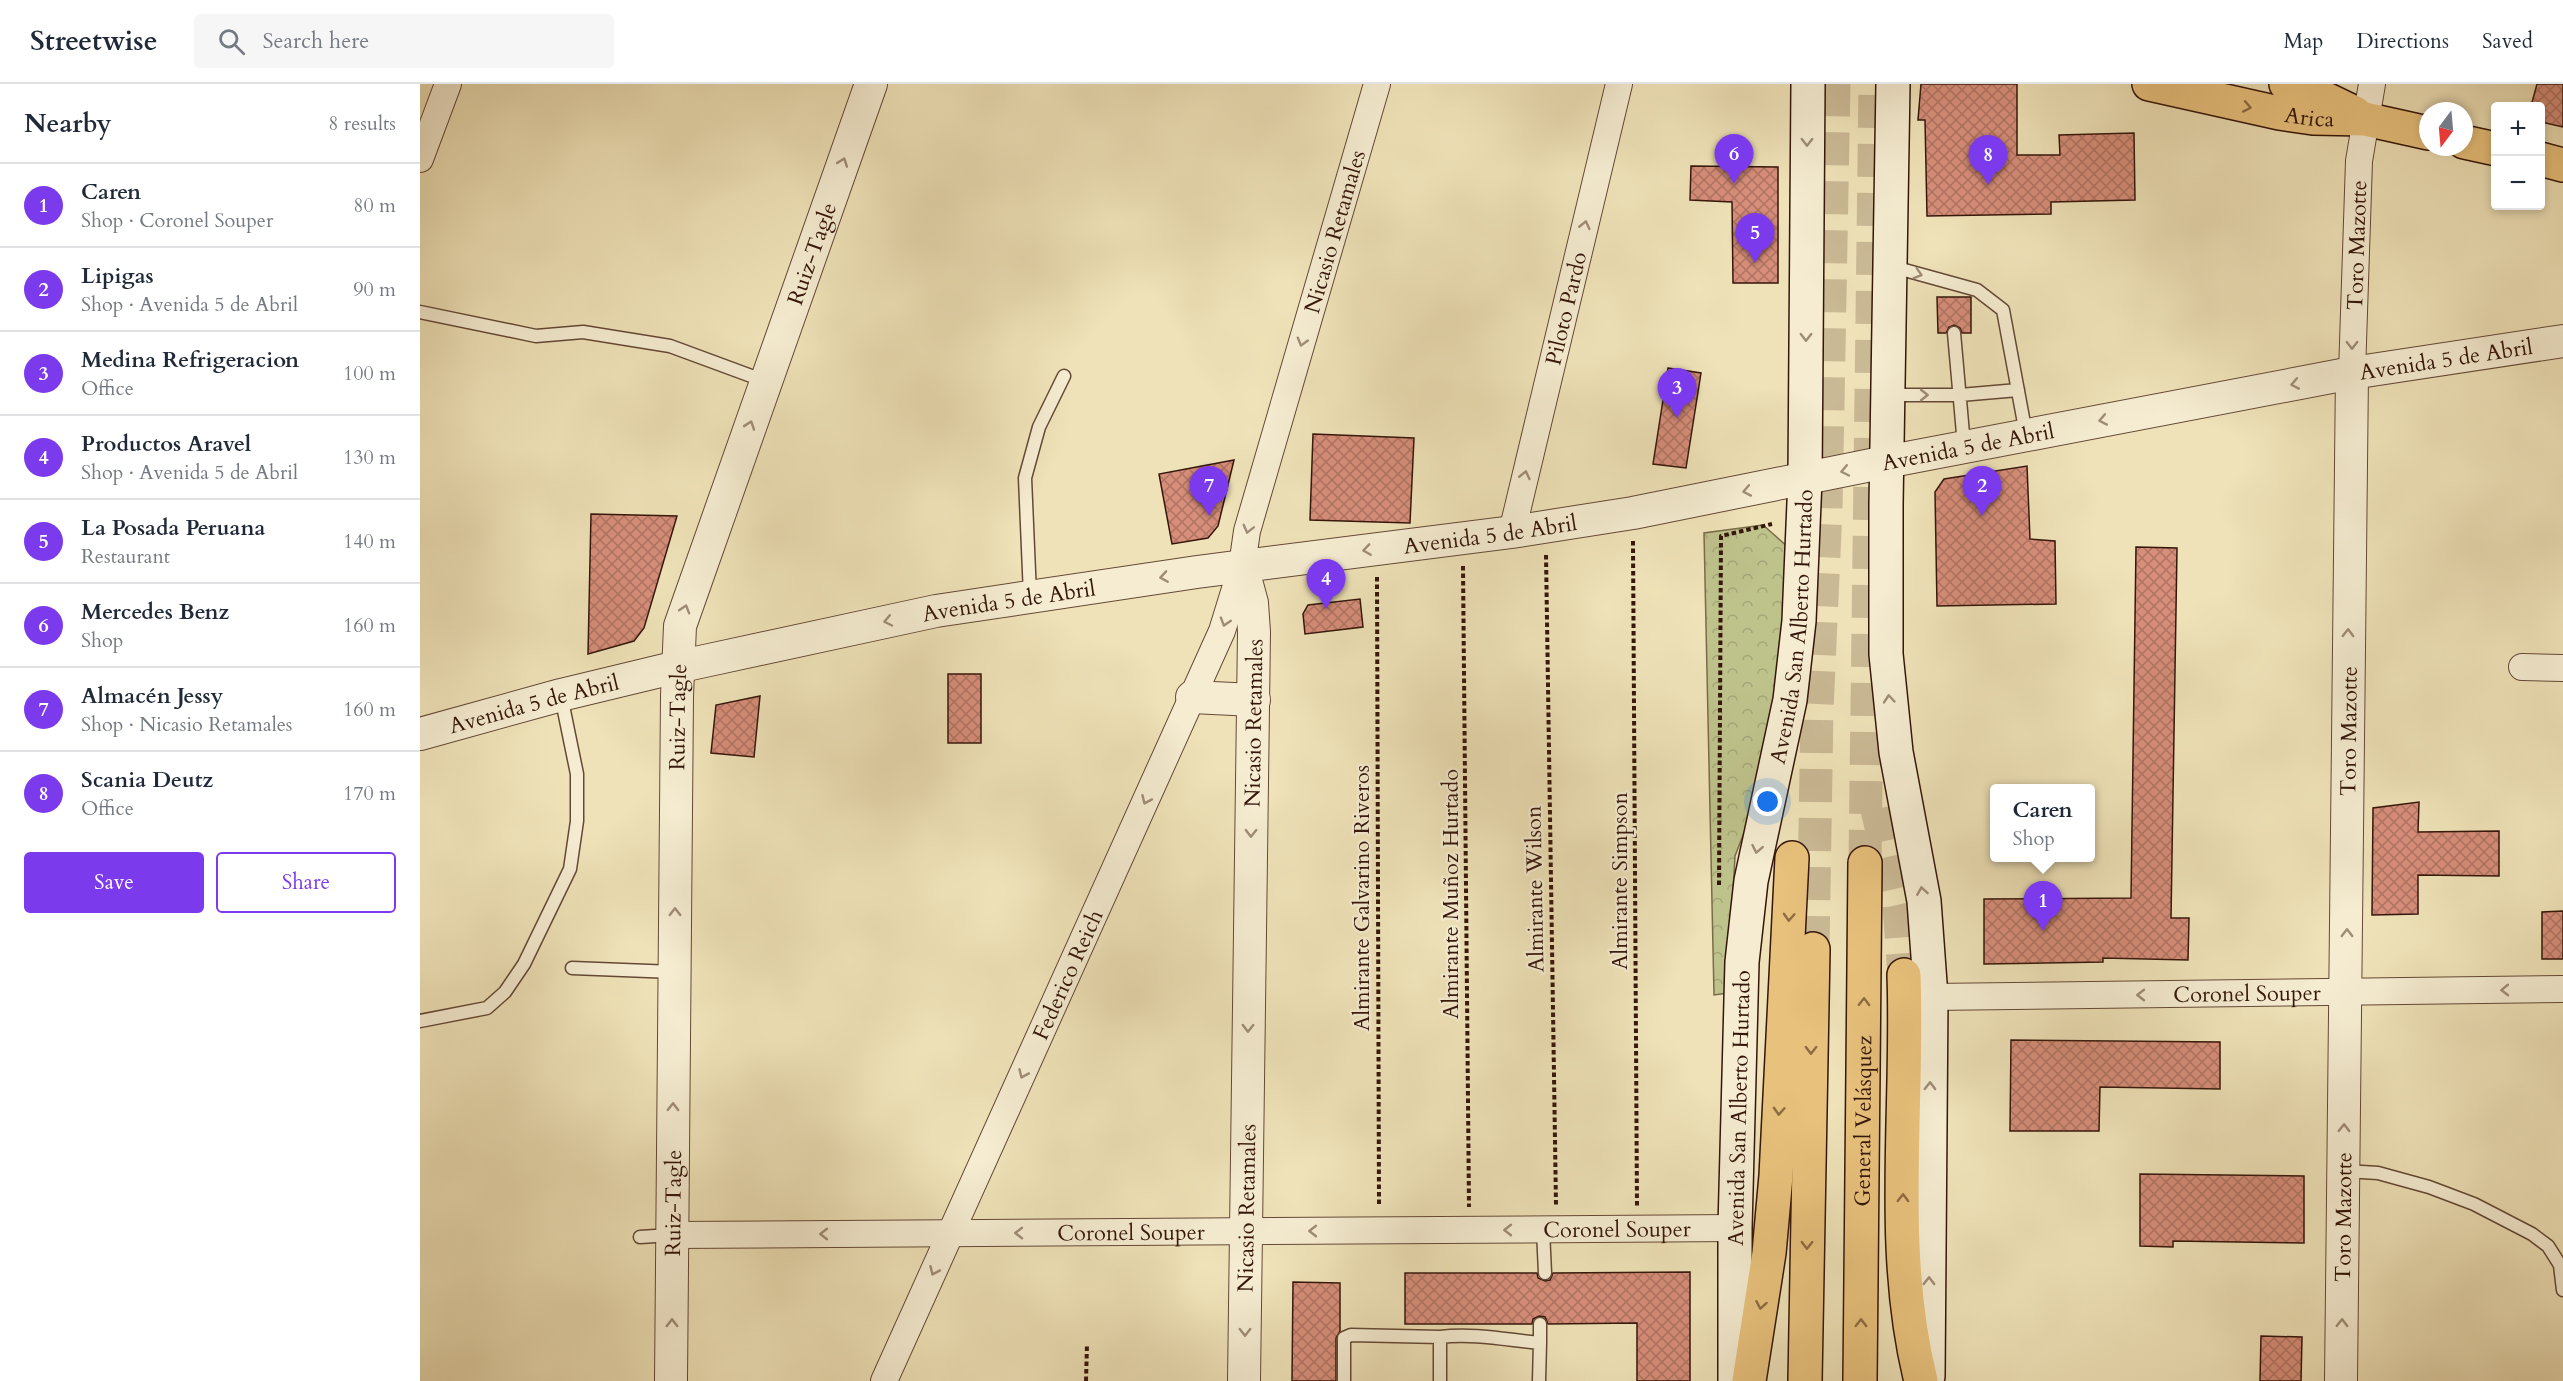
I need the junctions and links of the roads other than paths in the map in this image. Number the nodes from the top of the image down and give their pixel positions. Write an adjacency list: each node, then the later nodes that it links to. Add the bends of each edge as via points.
1 (448, 84): 14 (street)
2 (871, 84): 25 (street, Ruiz-Tagle, one-way to 2)
3 (1377, 84): 34 (street, Nicasio Retamales, one-way to 34, via 1250,522)
4 (1619, 84): 33 (street, Piloto Pardo, one-way to 4)
5 (1808, 84): 32 (main road, Avenida San Alberto Hurtado, one-way to 32)
6 (1893, 84): 17 (main road)
7 (2149, 84): 10 (main road, Arica, one-way to 10, via 2279,113 2313,118)
8 (2286, 84): 10 (main road, Arica)
9 (2373, 84): 10 (street, Toro Mazotte)
10 (2365, 118): 11 (main road, Arica); 23 (street, Toro Mazotte, one-way to 23, via 2357,190)
11 (2419, 131)
12 (2473, 144): 13 (main road)
13 (2491, 148)
14 (420, 159)
15 (2545, 160): 16 (main road)
16 (2563, 165)
17 (1889, 266): 18 (lane, one-way to 18); 27 (main road)
18 (1947, 283): 19 (lane); 26 (lane, via 1977,290 2003,310)
19 (1951, 297)
20 (420, 312): 25 (lane, via 536,336 583,332 670,346)
21 (1954, 333): 28 (lane)
22 (2563, 341): 23 (street, Avenida 5 de Abril)
23 (2352, 373): 29 (street, Avenida 5 de Abril, one-way to 29); 50 (street, Toro Mazotte, one-way to 23)
24 (1064, 376): 35 (lane, via 1039,427 1025,478)
25 (765, 381): 36 (street, Ruiz-Tagle, one-way to 25, via 680,626)
26 (2018, 390): 28 (lane); 29 (lane)
27 (1887, 395): 28 (lane, one-way to 28); 31 (main road)
28 (1960, 395): 30 (lane)
29 (2026, 435): 30 (street, Avenida 5 de Abril)
30 (1964, 447): 31 (street, Avenida 5 de Abril)
31 (1886, 462): 32 (street, Avenida 5 de Abril, one-way to 32); 51 (main road, one-way to 31, via 1924,901 1889,702)
32 (1804, 480): 33 (street, Avenida 5 de Abril, one-way to 33); 54 (main road, Avenida San Alberto Hurtado, one-way to 54, via 1796,655 1751,881 1743,952)
33 (1512, 532): 34 (street, Avenida 5 de Abril, one-way to 34)
34 (1242, 566): 35 (street, Avenida 5 de Abril, one-way to 35); 40 (street, Federico Reich, one-way to 40, via 1222,631); 41 (street, Nicasio Retamales, via 1253,615)
35 (1030, 597): 36 (street, Avenida 5 de Abril, one-way to 36, via 936,611)
36 (677, 667): 39 (street, Avenida 5 de Abril); 47 (street, Ruiz-Tagle, one-way to 36)
37 (2522, 667): 38 (street)
38 (2563, 668)
39 (561, 695): 42 (street, Avenida 5 de Abril); 52 (lane, via 577,774 577,821 570,869 524,964 505,992 487,1008)
40 (1192, 698): 41 (street); 57 (street, Federico Reich, one-way to 57)
41 (1254, 700): 56 (street, Nicasio Retamales, one-way to 56)
42 (420, 734)
43 (1792, 858): 72 (main road, one-way to 72, via 1776,1176 1769,1253)
44 (1865, 863): 74 (main road, General Velásquez, one-way to 44)
45 (1812, 949): 73 (main road, one-way to 73)
46 (572, 968): 47 (lane)
47 (675, 972): 58 (street, Ruiz-Tagle, one-way to 47)
48 (1904, 975): 75 (main road, one-way to 48, via 1904,1275)
49 (2563, 989): 50 (street, Coronel Souper, one-way to 50)
50 (2346, 993): 51 (street, Coronel Souper, one-way to 51); 53 (street, Toro Mazotte, one-way to 50)
51 (1931, 997): 76 (main road, one-way to 51)
52 (420, 1021)
53 (2344, 1171): 61 (lane, via 2378,1173 2429,1187 2474,1204 2532,1234 2548,1246 2560,1265); 77 (street, Toro Mazotte, one-way to 53)
54 (1735, 1228): 55 (street, Coronel Souper); 71 (main road, Avenida San Alberto Hurtado)
55 (1542, 1230): 56 (street, Coronel Souper, one-way to 56); 60 (lane)
56 (1245, 1232): 57 (street, Coronel Souper, one-way to 57); 67 (street, Nicasio Retamales, one-way to 67)
57 (951, 1233): 58 (street, Coronel Souper, one-way to 58); 66 (street, Federico Reich, one-way to 66)
58 (672, 1235): 59 (lane); 65 (street, Ruiz-Tagle, one-way to 58)
59 (640, 1238)
60 (1545, 1273)
61 (2563, 1290)
62 (1540, 1324): 64 (lane)
63 (1440, 1337): 64 (lane, via 1514,1338); 68 (lane, via 1344,1338); 69 (lane)
64 (1540, 1343): 70 (lane)
65 (671, 1381)
66 (884, 1381)
67 (1244, 1381)
68 (1344, 1381)
69 (1440, 1381)
70 (1539, 1381)
71 (1735, 1381)
72 (1749, 1381)
73 (1805, 1381)
74 (1860, 1381)
75 (1921, 1381)
76 (1928, 1381)
77 (2341, 1381)

